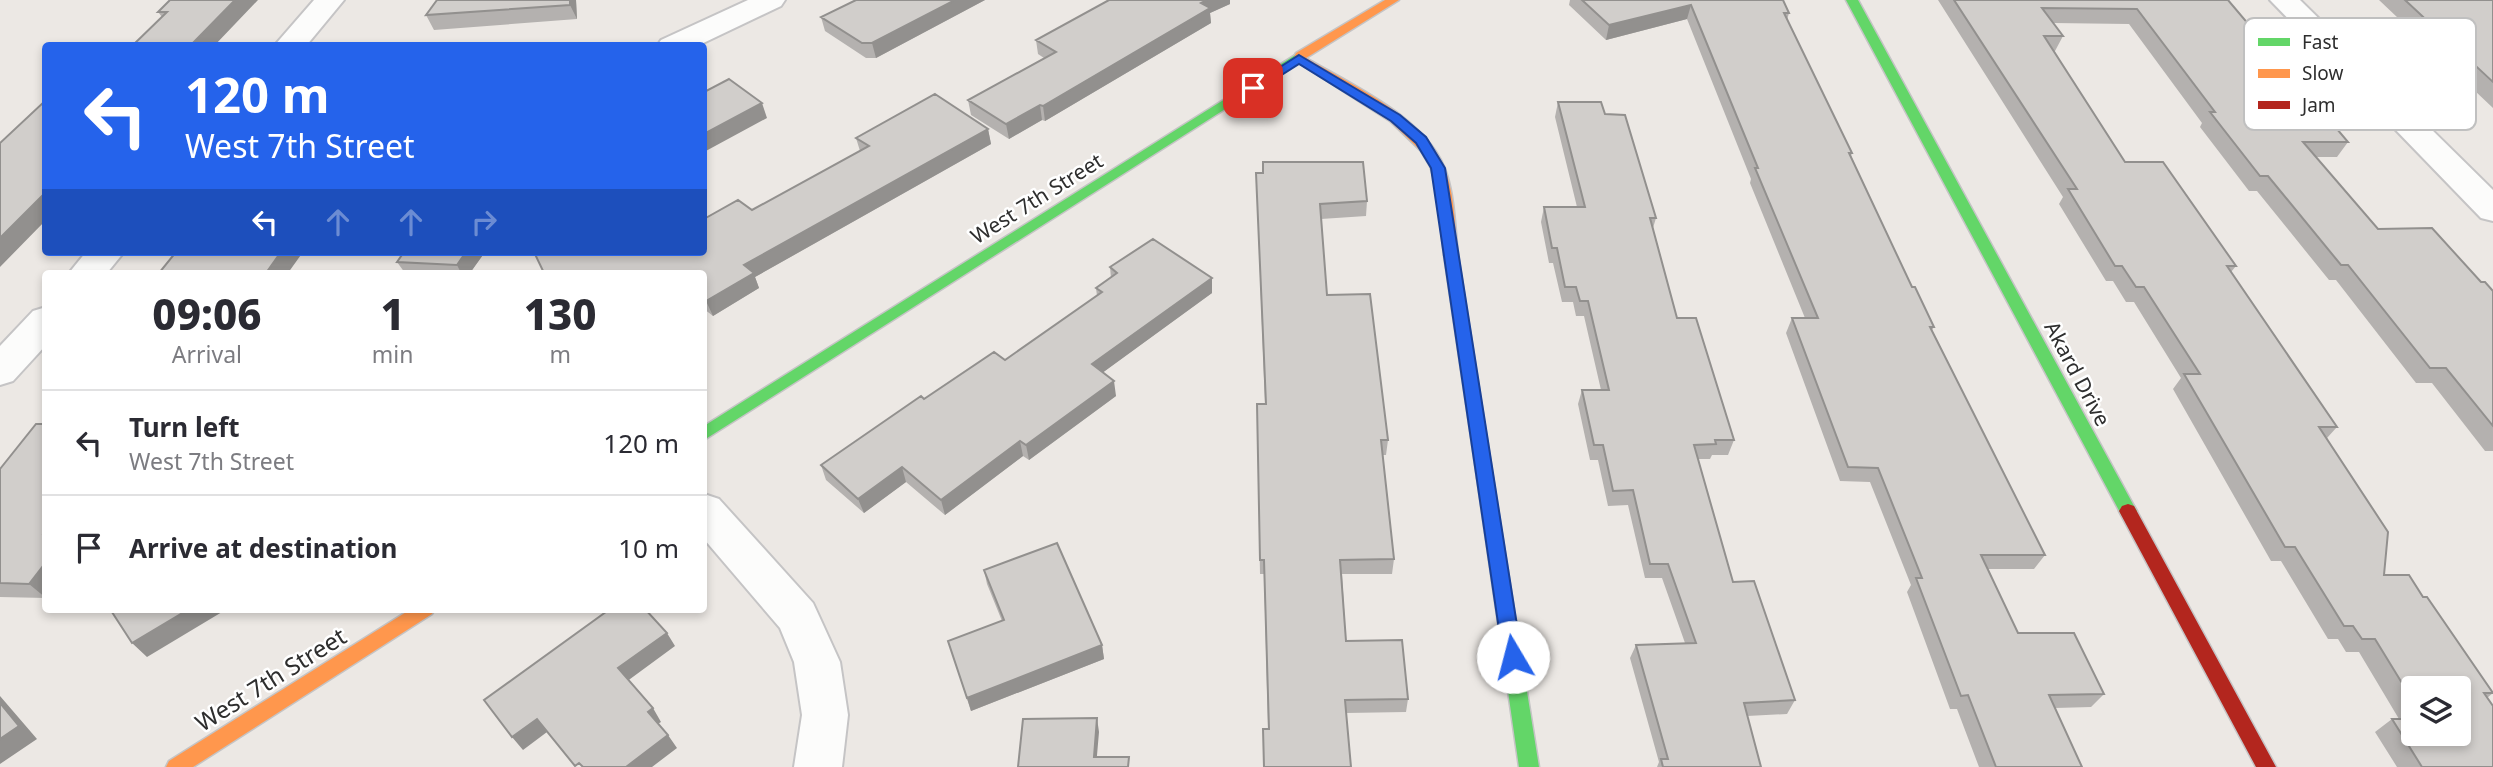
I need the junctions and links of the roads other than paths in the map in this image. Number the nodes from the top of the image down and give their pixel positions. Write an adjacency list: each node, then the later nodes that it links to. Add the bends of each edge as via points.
1 (330, 0): 7 (street)
2 (771, 0): 8 (street)
3 (1393, 0): 9 (street, West 7th Street)
4 (1852, 0): 22 (street, Akard Drive)
5 (2284, 0): 6 (street)
6 (2302, 18)
7 (293, 42)
8 (681, 42)
9 (1299, 59): 16 (street, West 7th Street); 21 (street, via 1395,118 1421,140 1438,168)
10 (2413, 130): 11 (street)
11 (2493, 210)
12 (102, 256): 13 (street)
13 (90, 270)
14 (42, 324): 15 (street)
15 (0, 371)
16 (707, 432)
17 (707, 514): 20 (street, via 797,616 812,650 825,715)
18 (420, 613): 19 (street, West 7th Street)
19 (176, 767)
20 (818, 767)
21 (1529, 767)
22 (2266, 767)

